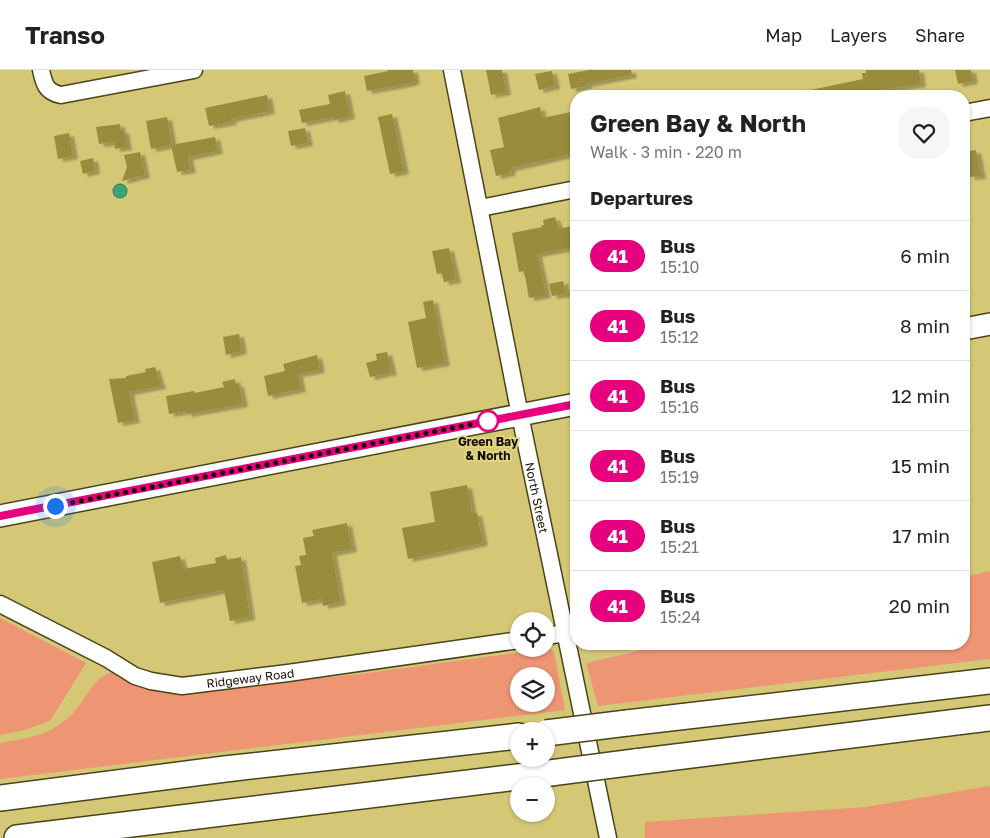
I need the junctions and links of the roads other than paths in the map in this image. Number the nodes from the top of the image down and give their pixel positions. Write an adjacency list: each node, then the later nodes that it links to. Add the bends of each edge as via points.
1 (41, 70): 2 (street, via 48,90 61,95)
2 (194, 70)
3 (452, 70): 7 (street, North Street)
4 (990, 108): 5 (street)
5 (970, 112)
6 (570, 190): 7 (street)
7 (480, 208): 11 (street, North Street)
8 (990, 324): 9 (main road)
9 (970, 328)
10 (570, 405): 11 (main road)
11 (520, 415): 12 (main road); 14 (street, North Street)
12 (0, 516)
13 (0, 604): 16 (street, Ridgeway Road, via 135,676 182,686)
14 (566, 633): 15 (street); 23 (street, North Street)
15 (555, 635)
16 (510, 641)
17 (990, 681): 19 (highway, bridge)
18 (987, 719): 22 (highway, bridge)
19 (555, 732)
20 (510, 737): 21 (highway)
21 (0, 798)
22 (17, 838)
23 (608, 838)

